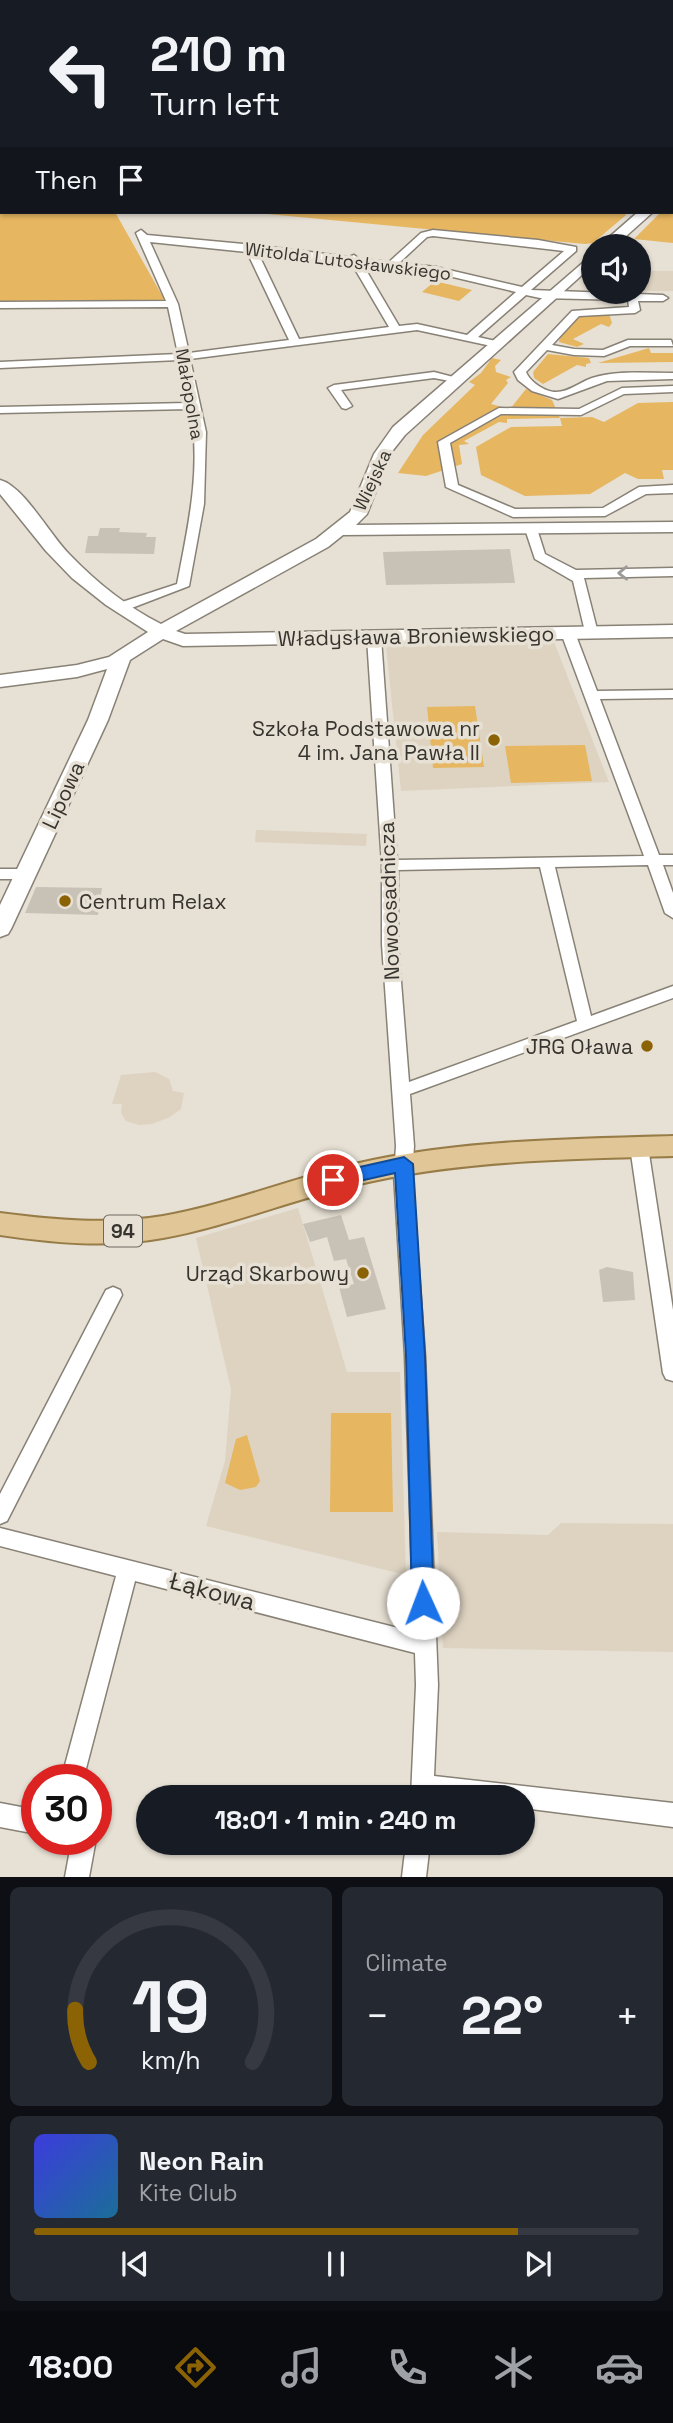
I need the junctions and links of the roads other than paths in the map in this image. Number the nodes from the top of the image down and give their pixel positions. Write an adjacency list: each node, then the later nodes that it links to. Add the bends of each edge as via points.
1 (185, 0): 2 (street)
2 (217, 0)
3 (644, 214): 5 (street)
4 (142, 234): 6 (street, Witolda Lutosławskiego); 16 (street, Małopolna)
5 (620, 234)
6 (254, 248): 7 (street, Witolda Lutosławskiego); 22 (street)
7 (354, 258): 8 (street, Witolda Lutosławskiego); 19 (street)
8 (393, 264): 11 (street, Witolda Lutosławskiego); 11 (street, via 424,235 433,233 573,251)
9 (581, 268): 14 (street, Wiejska)
10 (581, 274): 12 (street, via 573,284)
11 (524, 292): 14 (street, Witolda Lutosławskiego); 20 (street)
12 (581, 293)
13 (581, 296): 14 (street)
14 (544, 300): 15 (street); 23 (street, Wiejska)
15 (581, 301)
16 (173, 304): 18 (street); 25 (street, Małopolna)
17 (634, 304): 24 (street, via 635,310 576,313)
18 (0, 305)
19 (396, 330): 20 (street, via 429,328); 22 (street)
20 (471, 337): 23 (street)
21 (671, 342): 24 (street, via 628,343 604,353)
22 (296, 343): 25 (street)
23 (496, 344): 28 (street, Wiejska)
24 (543, 346): 27 (street, via 520,372 521,384 555,395 568,395 607,377)
25 (184, 357): 26 (street); 30 (street, Małopolna)
26 (0, 365)
27 (673, 376)
28 (455, 379): 31 (street, via 434,375 334,388); 35 (street, Wiejska, via 385,449)
29 (673, 389): 34 (street, via 622,391 581,412 499,411 444,442 452,487 513,513 605,512 643,490)
30 (195, 406): 32 (street); 44 (street, Małopolna, via 200,432 198,504 183,586)
31 (346, 406)
32 (0, 410)
33 (0, 485): 44 (street, Władysława Broniewskiego, via 64,559)
34 (673, 489)
35 (356, 515): 38 (street, Wiejska); 40 (street)
36 (673, 527): 37 (street)
37 (531, 529): 39 (street); 43 (street, via 539,556)
38 (341, 530): 40 (street); 41 (street, Wiejska)
39 (435, 531): 40 (street)
40 (368, 534): 41 (street)
41 (322, 543): 45 (street, Wiejska)
42 (673, 572): 43 (street, one-way to 43)
43 (574, 574): 47 (street)
44 (124, 606): 45 (street, Władysława Broniewskiego)
45 (162, 631): 49 (street, Władysława Broniewskiego, via 191,641); 50 (street, Wiejska)
46 (673, 631): 47 (street, Władysława Broniewskiego)
47 (591, 632): 48 (street, Władysława Broniewskiego)
48 (568, 634): 49 (street, Władysława Broniewskiego); 53 (street)
49 (374, 638): 57 (street, Nowoosadnicza)
50 (121, 659): 51 (street, Wiejska, via 59,674); 59 (street, Lipowa)
51 (0, 681)
52 (673, 694): 53 (street)
53 (591, 695): 54 (street)
54 (654, 860): 55 (street); 56 (street); 60 (street)
55 (673, 860)
56 (546, 862): 57 (street); 63 (street)
57 (390, 865): 64 (street, Nowoosadnicza, via 390,957)
58 (0, 874): 59 (street)
59 (25, 874): 61 (street, Lipowa)
60 (673, 913)
61 (0, 929)
62 (673, 992): 63 (street)
63 (587, 1024): 64 (street)
64 (400, 1090): 67 (street, Nowoosadnicza)
65 (673, 1146): 66 (main road, 94)
66 (639, 1147): 67 (main road, 94, via 498,1151); 70 (street)
67 (404, 1164): 68 (main road, 94, via 164,1226 104,1233); 74 (street, Nowoosadnicza)
68 (0, 1224)
69 (113, 1295): 71 (street)
70 (673, 1373)
71 (0, 1515)
72 (0, 1537): 73 (street, Łąkowa)
73 (128, 1569): 74 (street, Łąkowa); 75 (street)
74 (424, 1646): 76 (street, Nowoosadnicza)
75 (76, 1764)
76 (423, 1785)
77 (535, 1798): 79 (street)
78 (0, 1815): 80 (street)
79 (673, 1815)
80 (21, 1819)
81 (81, 1855): 83 (street)
82 (417, 1855): 84 (street)
83 (77, 1877)
84 (414, 1877)

